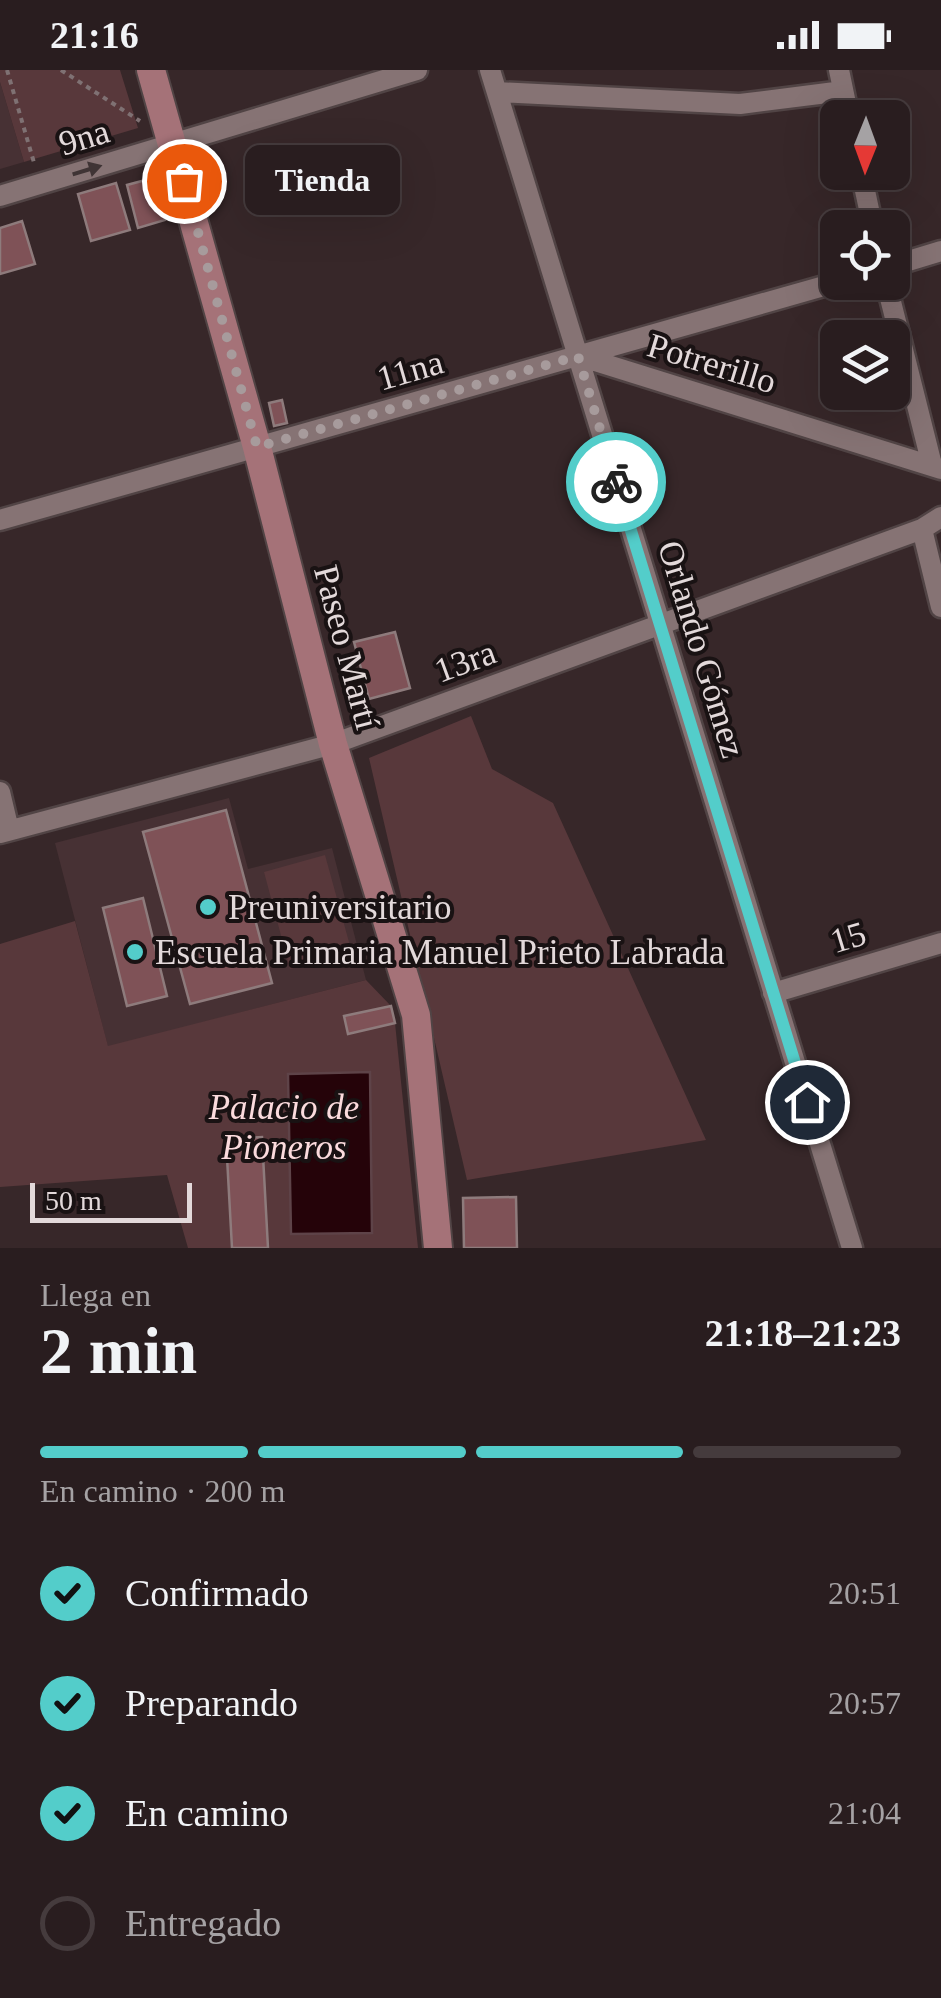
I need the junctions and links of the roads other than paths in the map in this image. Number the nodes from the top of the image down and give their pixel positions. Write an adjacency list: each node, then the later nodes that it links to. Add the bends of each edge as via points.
1 (152, 70): 6 (main road, Paseo Martí)
2 (417, 70): 6 (street, 9na)
3 (490, 70): 5 (street, Orlando Gómez)
4 (841, 80): 5 (street, via 740,104)
5 (496, 92): 12 (street, Orlando Gómez)
6 (173, 143): 7 (street, 9na, one-way to 6); 13 (main road, Paseo Martí)
7 (0, 196)
8 (941, 252): 9 (street)
9 (910, 261)
10 (820, 287): 12 (street, 11na)
11 (891, 300): 14 (street)
12 (578, 356): 13 (street, 11na); 14 (street, Potrerillo); 19 (street, Orlando Gómez)
13 (257, 447): 16 (street, 11na); 20 (main road, Paseo Martí)
14 (936, 467)
15 (941, 516): 17 (street, 13ra)
16 (0, 520)
17 (922, 529): 18 (street); 19 (street, 13ra)
18 (941, 607)
19 (660, 624): 20 (street, 13ra); 24 (street, Orlando Gómez)
20 (334, 744): 22 (street, 13ra); 25 (main road, Paseo Martí, via 416,1015)
21 (0, 792): 22 (street)
22 (4, 831)
23 (941, 943): 24 (street, 15)
24 (774, 993): 26 (street, Orlando Gómez)
25 (438, 1248)
26 (852, 1248)

